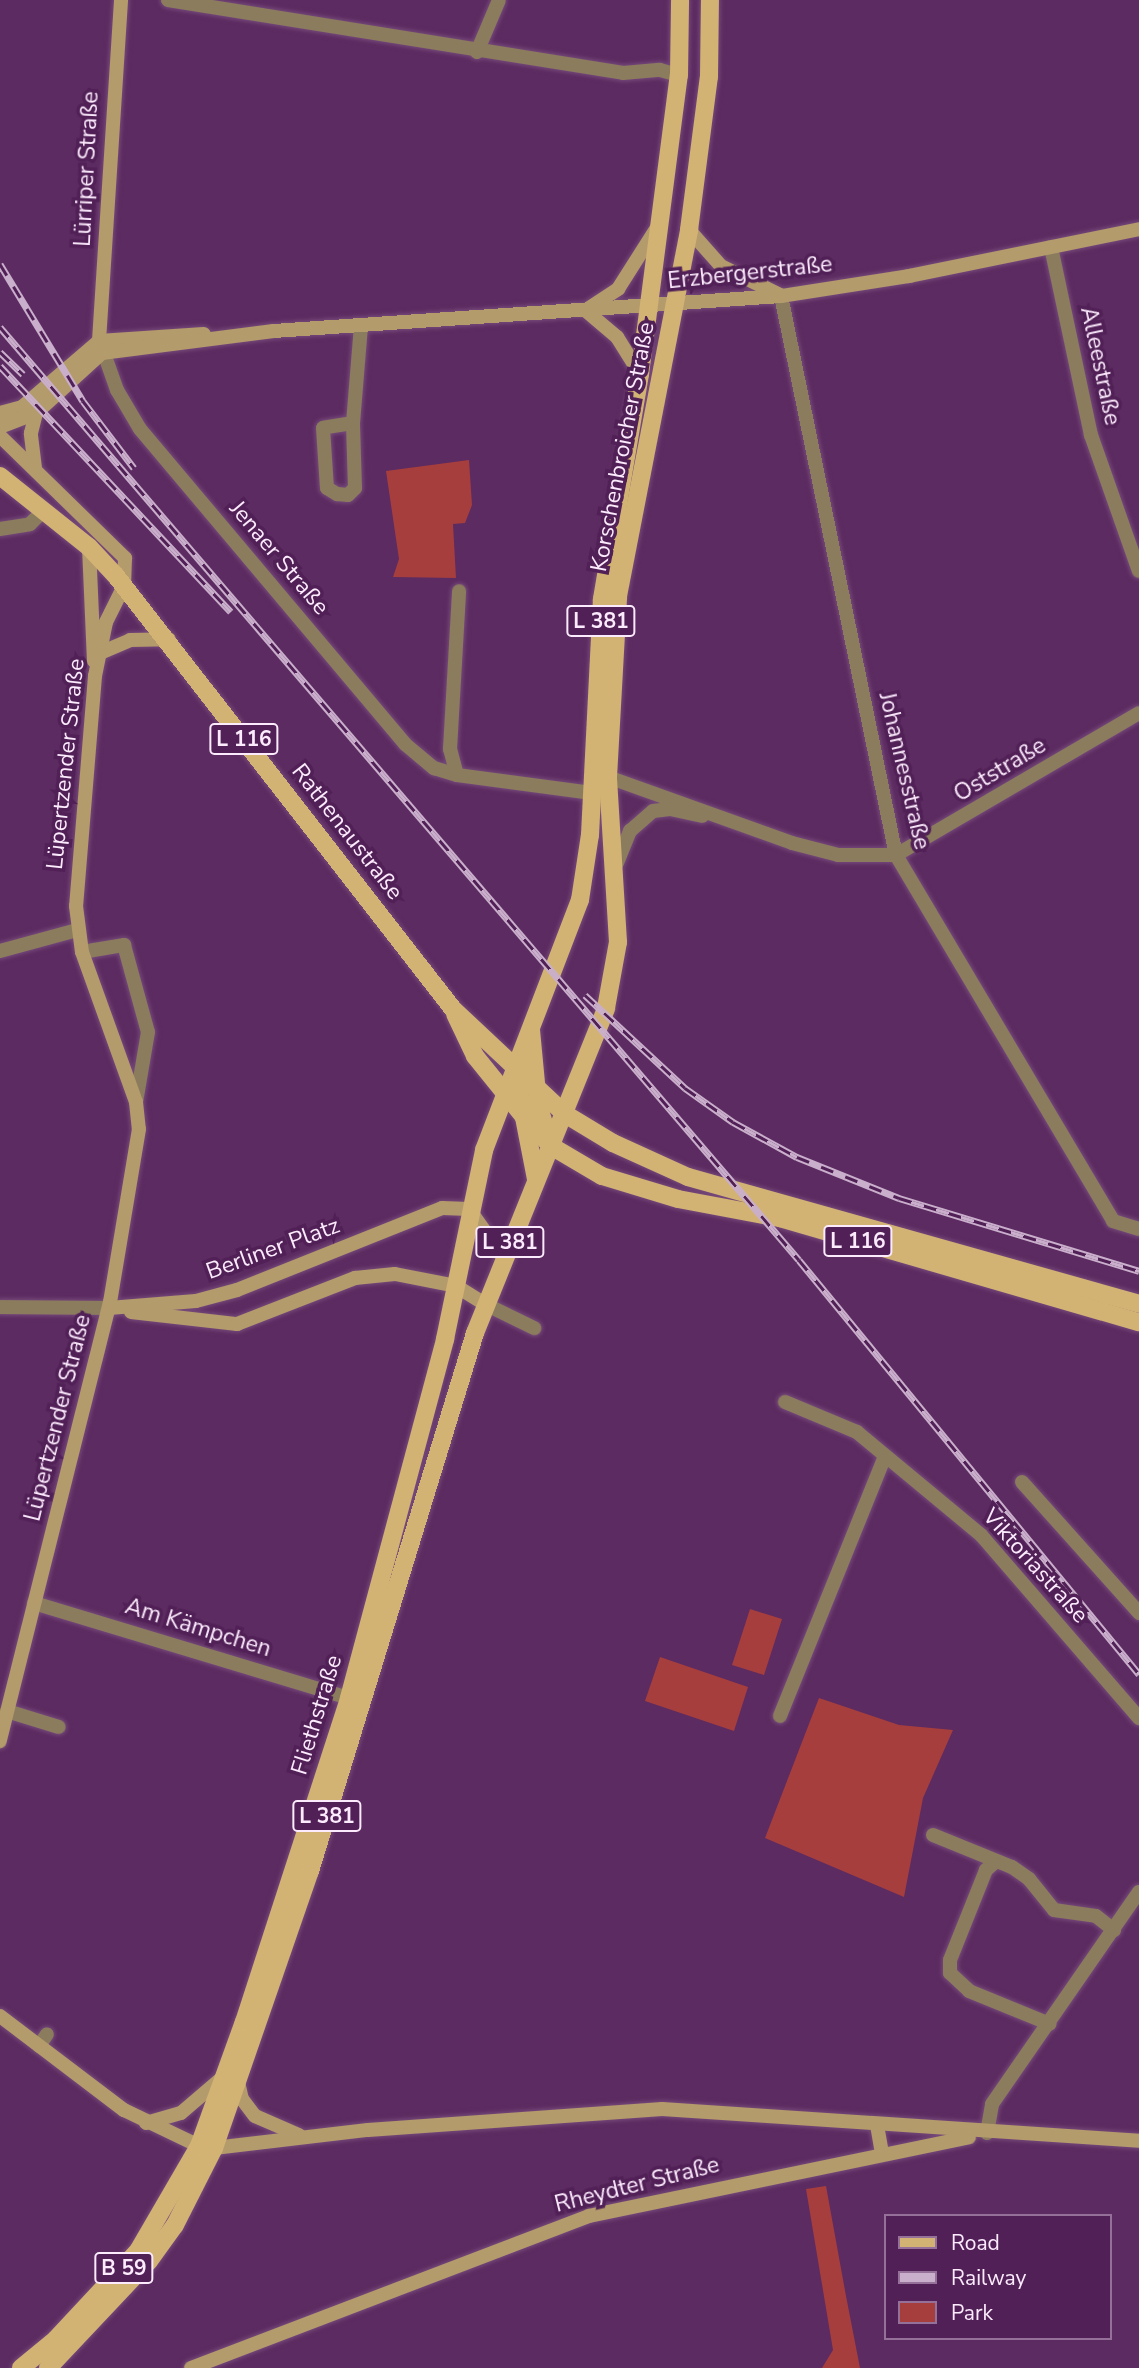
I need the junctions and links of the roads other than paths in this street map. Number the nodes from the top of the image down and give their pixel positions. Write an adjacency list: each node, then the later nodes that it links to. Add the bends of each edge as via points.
1 (121, 0): 17 (main road, Lürriper Straße)
2 (168, 0): 6 (street)
3 (499, 0): 6 (street)
4 (680, 0): 7 (main road, Korschenbroicher Straße / L 381)
5 (710, 0): 10 (main road, Korschenbroicher Straße / L 381, via 709,77)
6 (477, 51): 7 (street, via 623,73 660,70)
7 (679, 75): 8 (main road, Korschenbroicher Straße / L 381)
8 (659, 223): 14 (main road, Korschenbroicher Straße / L 381); 15 (main road, via 618,289)
9 (1139, 229): 11 (main road, Erzbergerstraße)
10 (689, 230): 12 (main road, via 721,267); 13 (main road, Korschenbroicher Straße / L 381)
11 (1051, 247): 12 (main road, Erzbergerstraße); 29 (street, Alleestraße, via 1091,436)
12 (781, 296): 13 (main road, Erzbergerstraße); 40 (street, Johannesstraße)
13 (676, 304): 14 (main road, Erzbergerstraße); 37 (main road, Korschenbroicher Straße / L 381, via 618,596)
14 (647, 307): 15 (main road, Erzbergerstraße); 18 (main road, Korschenbroicher Straße / L 381)
15 (585, 310): 16 (main road, Erzbergerstraße); 18 (main road, via 617,337)
16 (361, 326): 17 (main road, Erzbergerstraße, via 173,333); 21 (street)
17 (101, 347): 19 (main road, via 22,407); 20 (main road); 36 (street, Jenaer Straße, via 117,390 149,439 405,744 434,768)
18 (640, 374): 38 (main road, Korschenbroicher Straße / L 381, via 602,599)
19 (0, 413)
20 (36, 413): 22 (main road); 24 (main road, via 31,433)
21 (353, 423): 21 (street, via 355,488 348,495 337,494 327,488 323,428)
22 (0, 427)
23 (0, 436): 24 (main road)
24 (36, 468): 30 (main road, via 120,551 126,567)
25 (0, 477): 26 (main road, Rathenaustraße / L 116)
26 (43, 511): 27 (street, via 30,524); 28 (main road, Rathenaustraße / L 116)
27 (0, 529)
28 (89, 547): 30 (main road, Rathenaustraße / L 116); 34 (main road)
29 (1139, 571)
30 (124, 586): 32 (main road, Rathenaustraße / L 116); 33 (main road, Lüpertzender Straße, via 106,622)
31 (459, 591): 36 (street, via 450,749)
32 (169, 639): 33 (main road, via 130,640); 45 (main road, Rathenaustraße / L 116)
33 (100, 653): 34 (main road, Lüpertzender Straße)
34 (95, 676): 42 (main road, Lüpertzender Straße, via 78,864)
35 (1139, 713): 40 (street, Oststraße)
36 (457, 775): 38 (street, Jenaer Straße)
37 (608, 777): 39 (street); 41 (main road, Korschenbroicher Straße / L 381)
38 (592, 793): 46 (main road, Korschenbroicher Straße / L 381, via 580,900)
39 (719, 818): 40 (street, via 838,855); 41 (street, via 670,809 653,811 630,831)
40 (896, 855): 56 (street, Johannesstraße, via 1113,1221)
41 (615, 875): 51 (main road, Korschenbroicher Straße / L 381, via 615,975)
42 (77, 930): 43 (street); 44 (main road, Lüpertzender Straße)
43 (0, 951)
44 (82, 952): 50 (main road, Lüpertzender Straße); 50 (street, Lüpertzender Straße, via 124,945 148,1032)
45 (453, 1009): 47 (main road, Rathenaustraße / L 116); 49 (main road, Rathenaustraße / L 116, via 475,1056)
46 (531, 1026): 47 (main road, Korschenbroicher Straße / L 381); 48 (main road)
47 (514, 1066): 48 (main road, Rathenaustraße / L 116); 49 (main road, Korschenbroicher Straße / L 381); 52 (main road)
48 (537, 1088): 51 (main road, Rathenaustraße / L 116); 53 (main road)
49 (503, 1094): 52 (main road, Rathenaustraße / L 116); 55 (main road, Fliethstraße / L 381)
50 (136, 1102): 62 (main road, Lüpertzender Straße, via 137,1146)
51 (565, 1114): 53 (main road, Korschenbroicher Straße / L 381); 60 (main road, L 116, via 613,1143 688,1177)
52 (525, 1118): 53 (main road, Rathenaustraße / L 116); 54 (main road)
53 (551, 1146): 54 (main road, Fliethstraße / L 381); 63 (main road, L 116, via 629,1186 780,1218)
54 (536, 1180): 57 (main road, Fliethstraße / L 381)
55 (468, 1209): 57 (main road); 58 (main road, Fliethstraße / L 381); 62 (main road, Berliner Platz, via 435,1210 237,1290 196,1301)
56 (1139, 1229)
57 (503, 1257): 59 (main road, Fliethstraße / L 381)
58 (456, 1286): 59 (main road); 62 (main road, via 413,1275 355,1278 237,1324 188,1322); 70 (main road, Fliethstraße / L 381)
59 (485, 1304): 64 (street); 82 (main road, Fliethstraße / L 381, via 427,1479 333,1798)
60 (1139, 1304)
61 (0, 1307): 62 (street)
62 (109, 1308): 68 (main road, Lüpertzender Straße)
63 (1139, 1322)
64 (534, 1328)
65 (785, 1402): 66 (street, Viktoriastraße, via 841,1422)
66 (886, 1456): 72 (street); 73 (street, Viktoriastraße, via 981,1535)
67 (1023, 1482): 69 (street)
68 (34, 1603): 70 (street, Am Kämpchen); 71 (main road, Lüpertzender Straße)
69 (1139, 1613)
70 (349, 1698): 82 (main road, Fliethstraße / L 381)
71 (7, 1711): 74 (street); 75 (main road, Lüpertzender Straße)
72 (780, 1716)
73 (1139, 1718)
74 (59, 1727)
75 (0, 1741)
76 (933, 1835): 77 (street, via 967,1846)
77 (994, 1863): 79 (street, via 1029,1879 1054,1910 1096,1916); 81 (street, via 986,1870 955,1947 950,1973 969,1991)
78 (1139, 1892): 79 (street)
79 (1114, 1930): 81 (street)
80 (0, 2016): 83 (main road, via 43,2040 94,2090)
81 (1050, 2024): 85 (street, via 992,2104)
82 (231, 2080): 83 (main road, via 181,2113); 86 (main road, via 255,2116); 88 (main road, Fliethstraße / L 381)
83 (146, 2123): 88 (main road)
84 (877, 2125): 85 (main road, Rheydter Straße); 86 (main road, Rheydter Straße, via 662,2109); 89 (main road)
85 (987, 2133): 87 (main road, Rheydter Straße); 89 (main road, Rheydter Straße)
86 (303, 2136): 88 (main road, Rheydter Straße)
87 (1139, 2141)
88 (206, 2147): 90 (main road, Fliethstraße / B 59, via 138,2251 56,2339); 91 (main road, Fliethstraße / B 59, via 175,2225 149,2261)
89 (882, 2154): 92 (main road, Rheydter Straße, via 589,2216)
90 (21, 2368)
91 (48, 2368)
92 (191, 2368)

